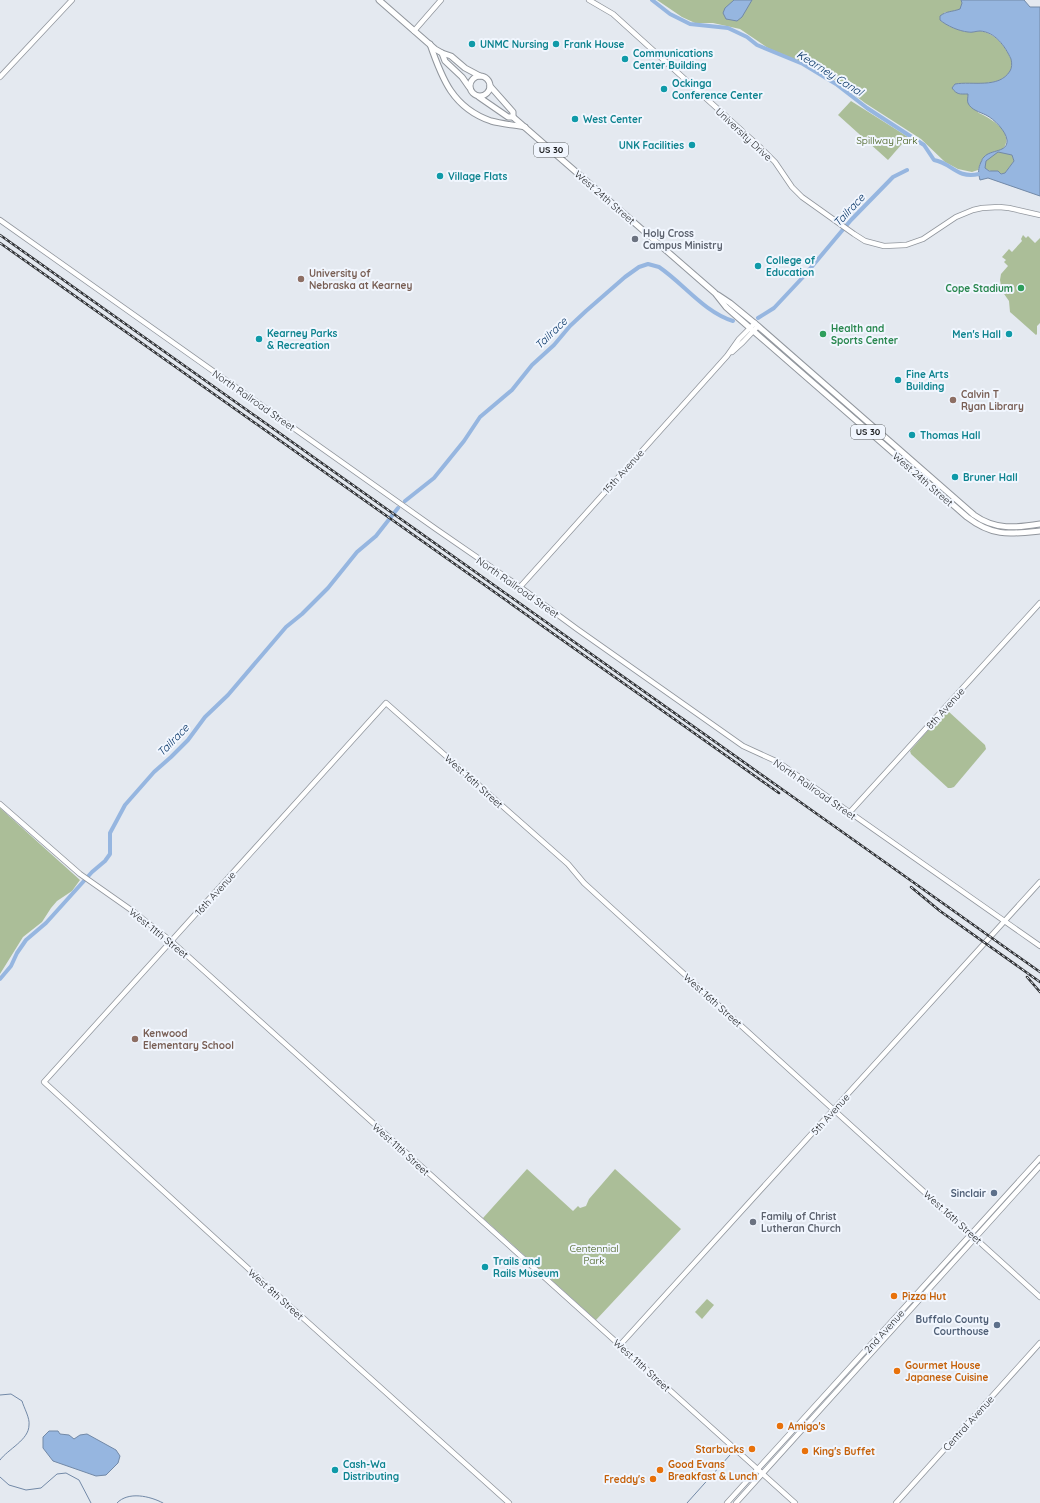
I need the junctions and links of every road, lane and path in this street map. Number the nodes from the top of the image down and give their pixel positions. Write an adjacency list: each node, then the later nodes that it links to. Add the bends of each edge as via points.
1 (72, 0): 9 (street)
2 (379, 0): 5 (main road, US 30)
3 (441, 0): 5 (street)
4 (589, 0): 15 (street, University Drive, via 613,14 771,158 792,188 802,197 849,231 871,243 906,245 923,239 956,217 973,210 999,207)
5 (414, 31): 6 (main road, US 30)
6 (430, 44): 7 (main road, US 30); 14 (main road, via 444,82 462,104 486,119)
7 (442, 53): 8 (main road, US 30, via 451,56); 11 (main road, US 30, via 445,61 462,77)
8 (480, 76): 10 (main road, US 30, via 488,79); 11 (main road, via 472,79)
9 (0, 77)
10 (490, 86): 12 (main road, via 488,93); 13 (main road, West 24th Street / US 30, via 513,112)
11 (469, 88): 12 (main road, US 30)
12 (479, 97): 13 (main road, West 24th Street / US 30, via 508,117)
13 (512, 117): 14 (main road, West 24th Street / US 30)
14 (525, 127): 17 (main road, West 24th Street / US 30)
15 (1040, 215)
16 (0, 220): 23 (street, North Railroad Street)
17 (715, 293): 18 (main road, West 24th Street / US 30); 19 (main road, West 24th Street / US 30)
18 (756, 324): 19 (street, 15th Avenue); 20 (main road, West 24th Street / US 30, via 974,515 999,526)
19 (751, 330): 22 (main road, West 24th Street / US 30, via 976,524 1003,533); 23 (street, 15th Avenue, via 739,339 727,356)
20 (1038, 524): 22 (main road)
21 (1040, 531): 22 (main road, West 24th Street / US 30)
22 (1027, 532)
23 (520, 587): 27 (street, North Railroad Street, via 742,746 778,762)
24 (1040, 603): 27 (street, 8th Avenue)
25 (386, 702): 30 (street, 16th Avenue); 33 (street, West 16th Street, via 568,864 584,883)
26 (0, 804): 30 (street, West 11th Street, via 92,884)
27 (850, 812): 29 (street, North Railroad Street)
28 (1040, 882): 29 (street, 5th Avenue)
29 (1004, 921): 31 (street, North Railroad Street); 33 (street, 5th Avenue)
30 (171, 941): 32 (street, 16th Avenue); 39 (street, West 11th Street)
31 (1040, 946)
32 (44, 1082): 42 (street, West 8th Street)
33 (834, 1110): 36 (street, West 16th Street); 39 (street, 5th Avenue)
34 (1040, 1158): 36 (street, 2nd Avenue)
35 (1040, 1166): 36 (street, 2nd Avenue)
36 (973, 1236): 37 (street, West 16th Street); 40 (street, 2nd Avenue); 41 (street, 2nd Avenue)
37 (1040, 1297)
38 (1040, 1343): 46 (street, Central Avenue)
39 (620, 1345): 40 (street, West 11th Street)
40 (758, 1469): 41 (street, West 11th Street); 43 (street, 2nd Avenue)
41 (762, 1473): 44 (street, 2nd Avenue); 45 (street, West 11th Street)
42 (510, 1503)
43 (727, 1503)
44 (736, 1503)
45 (795, 1503)
46 (896, 1503)

